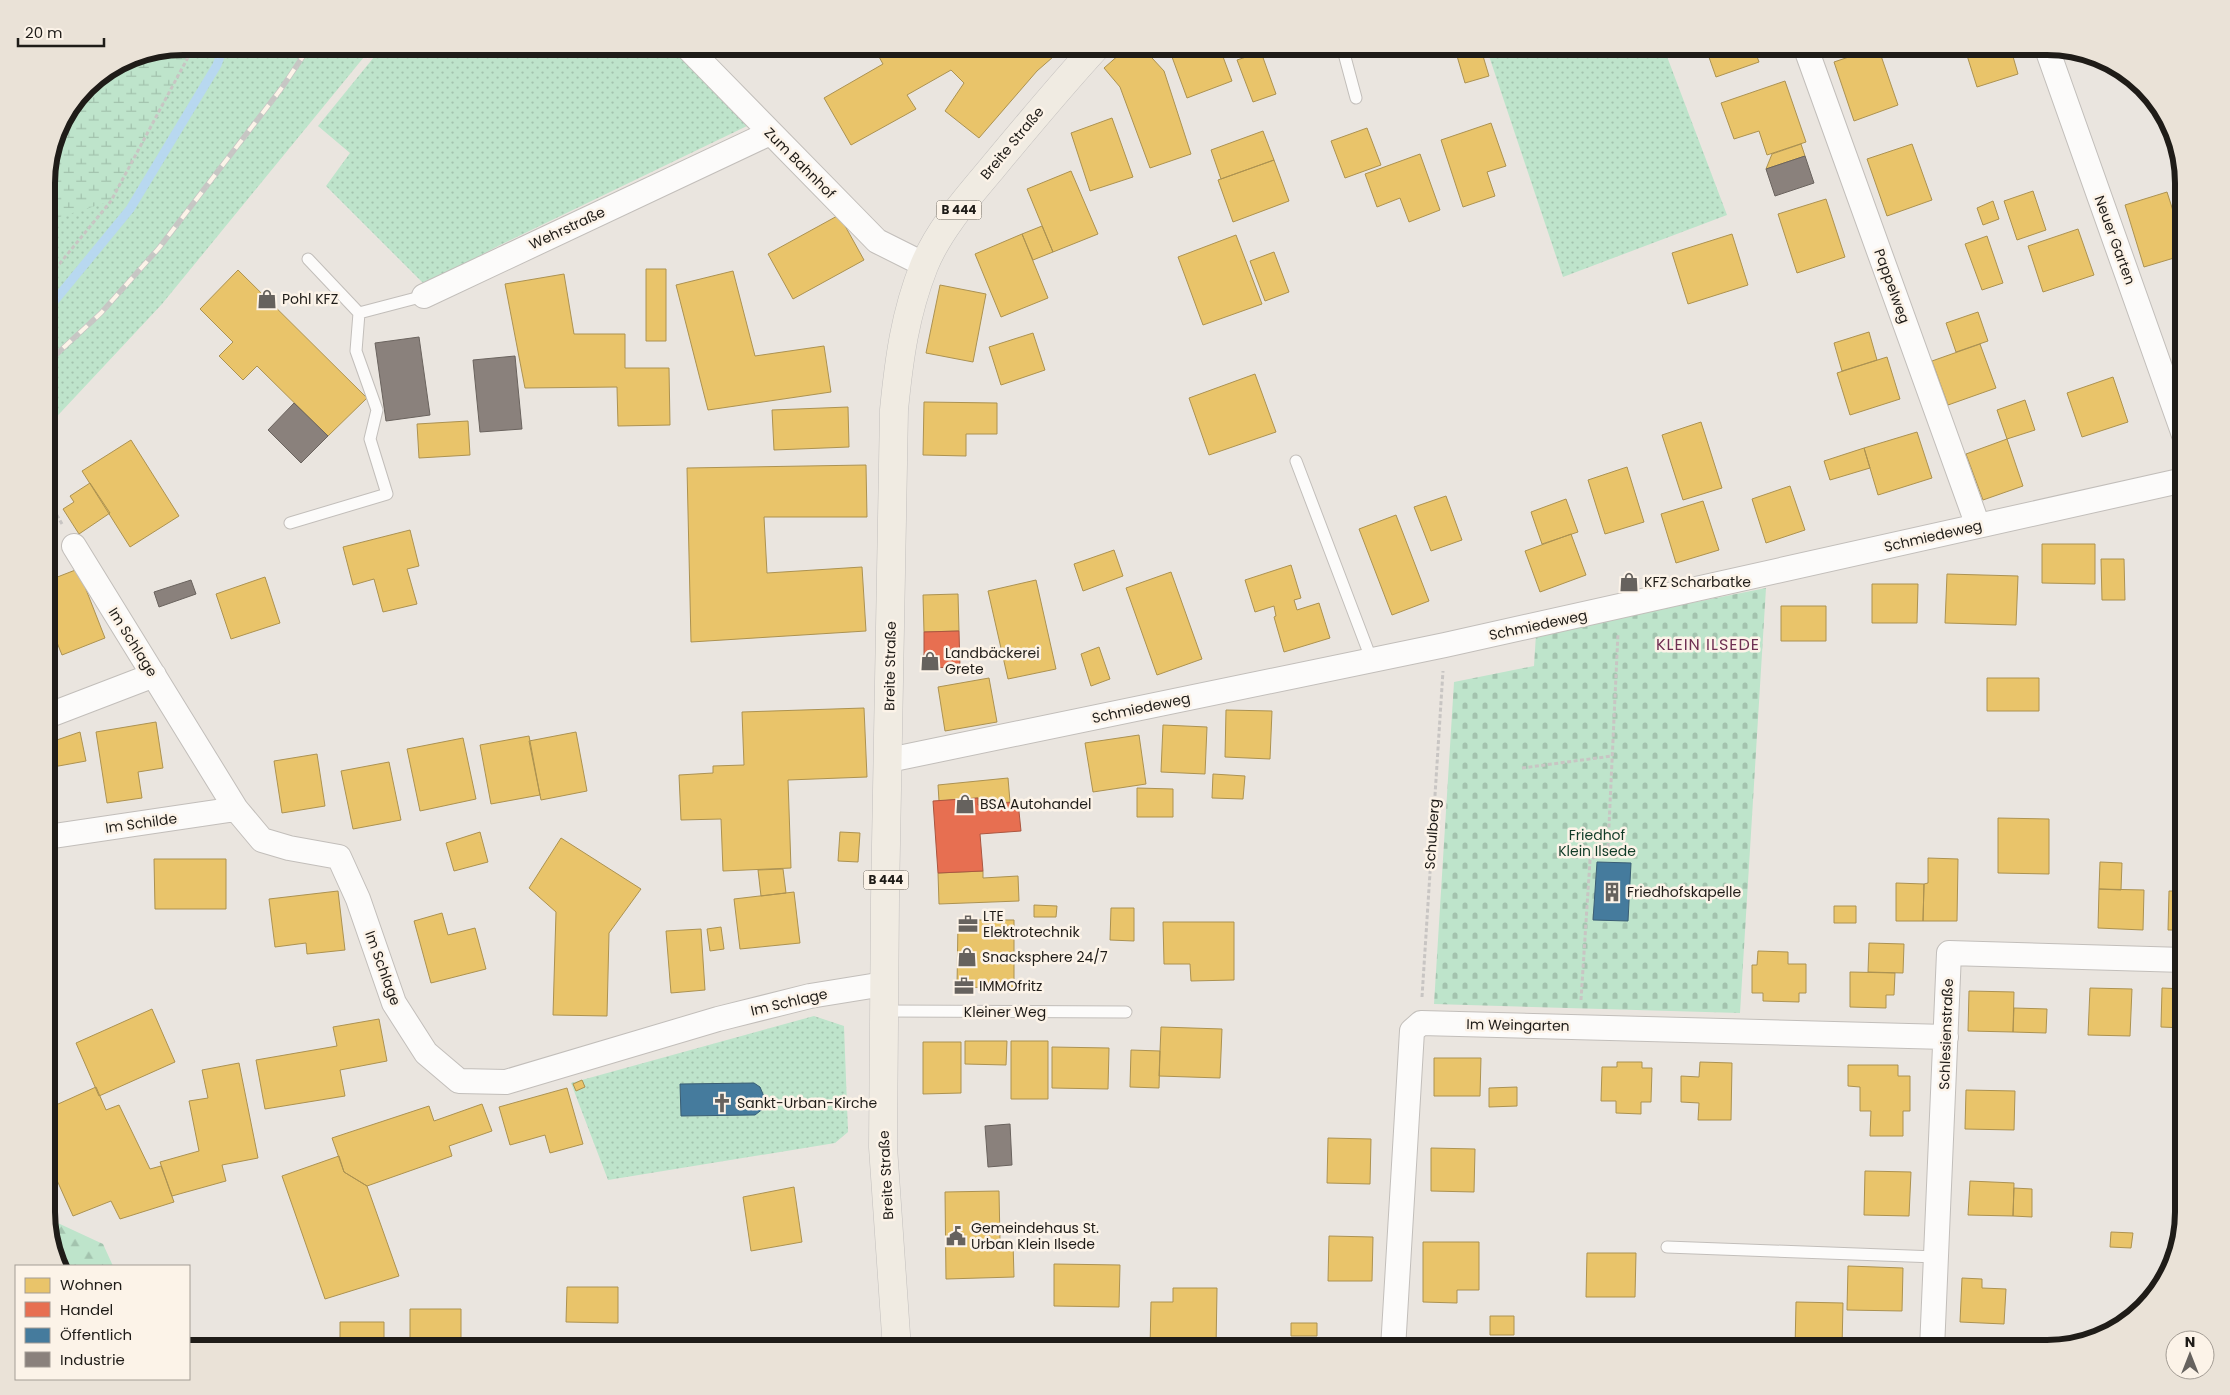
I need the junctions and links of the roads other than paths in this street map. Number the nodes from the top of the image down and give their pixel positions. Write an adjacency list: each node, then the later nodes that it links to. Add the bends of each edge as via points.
1 (695, 55): 7 (street, Zum Bahnhof)
2 (1089, 55): 9 (main road, Breite Straße / B 444, via 972,192 944,230)
3 (1344, 55): 6 (lane)
4 (1808, 55): 16 (street, Pappelweg)
5 (2049, 55): 12 (street, Neuer Garten)
6 (1356, 98)
7 (770, 132): 9 (street, Zum Bahnhof, via 878,241); 10 (street, Wehrstraße)
8 (308, 259): 11 (lane)
9 (925, 264): 21 (main road, Breite Straße / B 444, via 899,354 894,410)
10 (424, 296): 11 (lane, Wehrstraße)
11 (359, 313): 15 (lane, via 356,351 378,410 370,439 387,494)
12 (2175, 410)
13 (1296, 461): 18 (lane)
14 (2175, 482): 16 (street, Schmiedeweg)
15 (290, 523)
16 (1978, 526): 18 (street, Schmiedeweg)
17 (74, 546): 19 (street, Im Schlage)
18 (1372, 661): 21 (street, Schmiedeweg)
19 (154, 675): 20 (street); 22 (street, Im Schlage)
20 (55, 713)
21 (889, 760): 25 (main road, Breite Straße / B 444)
22 (236, 808): 23 (street, Im Schilde); 25 (street, Im Schlage, via 262,840 339,857 358,899 394,1003 426,1054 459,1081 506,1082 727,1016 810,996)
23 (55, 836)
24 (2175, 960): 28 (street, Schlesienstraße, via 1949,953)
25 (884, 984): 26 (main road, Breite Straße / B 444)
26 (884, 1011): 27 (lane, Kleiner Weg); 31 (main road, Breite Straße / B 444, via 883,1147)
27 (1126, 1012)
28 (1946, 1037): 30 (street, Schlesienstraße); 32 (street, Im Weingarten, via 1421,1023 1412,1030)
29 (1667, 1247): 30 (lane)
30 (1936, 1257): 33 (street, Schlesienstraße)
31 (895, 1340)
32 (1394, 1340)
33 (1932, 1340)

